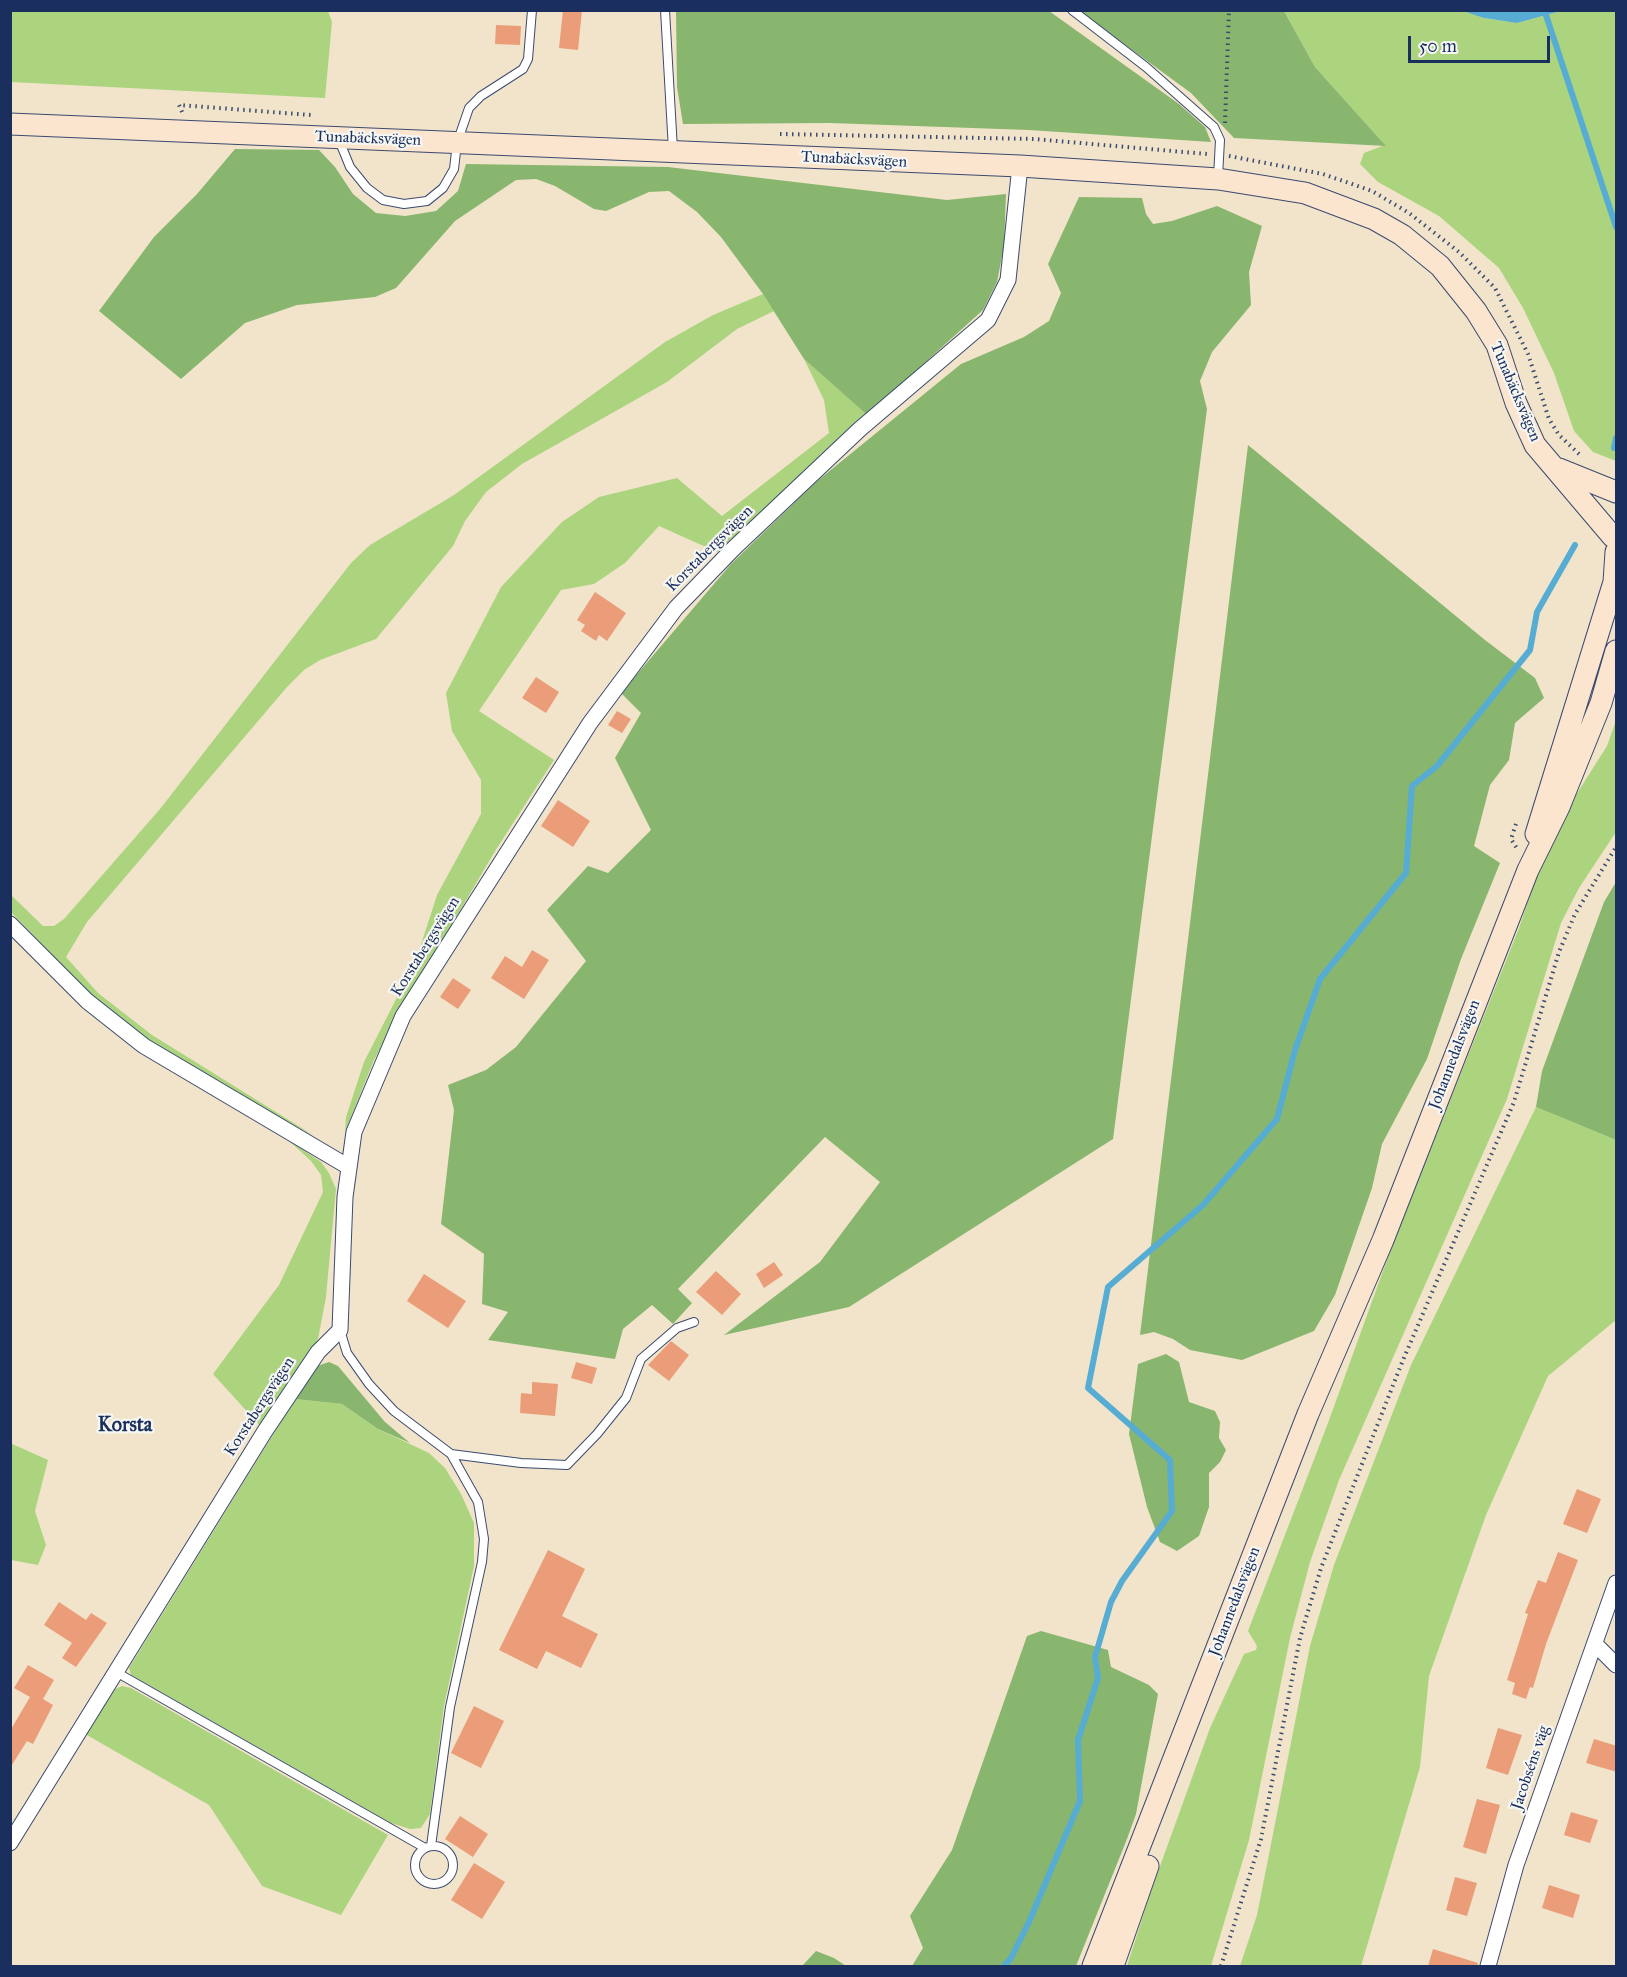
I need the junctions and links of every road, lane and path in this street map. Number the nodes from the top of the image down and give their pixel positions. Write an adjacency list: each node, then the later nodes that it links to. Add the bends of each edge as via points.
1 (532, 10): 9 (lane, via 528,58 523,69 469,108)
2 (1072, 10): 8 (lane, via 1187,101 1214,127)
3 (1229, 10): 8 (path, via 1227,116)
4 (665, 12): 10 (lane)
5 (10, 124): 7 (main road, Tunabäcksvägen)
6 (777, 134): 11 (path, via 1034,139)
7 (339, 138): 9 (main road, Tunabäcksvägen); 9 (lane, via 350,167 367,188 383,200 404,204 427,201 443,189 454,169)
8 (1220, 140): 11 (lane)
9 (457, 143): 10 (main road, Tunabäcksvägen)
10 (673, 152): 12 (main road, Tunabäcksvägen)
11 (1219, 155): 13 (lane); 14 (path, via 1323,174 1372,190 1459,252 1495,288 1528,354 1549,419 1559,435)
12 (1020, 166): 13 (main road, Tunabäcksvägen); 22 (street, Korstabergsvägen, via 1008,280 988,320 860,429 676,608 590,723 403,1016 365,1102)
13 (1218, 179): 15 (main road, Tunabäcksvägen, via 1305,193 1335,202 1374,219 1421,249 1457,285 1497,345 1526,427)
14 (1587, 460)
15 (1556, 468): 16 (main road, Tunabäcksvägen); 17 (main road, Tunabäcksvägen)
16 (1617, 492)
17 (1615, 540): 20 (main road, Johannedalsvägen, via 1614,582 1540,816)
18 (1617, 651): 20 (main road, Johannedalsvägen, via 1559,807)
19 (1617, 847): 35 (path, via 1575,914 1559,952 1514,1102 1403,1360 1322,1568 1300,1638 1261,1839)
20 (1528, 870): 23 (main road, Johannedalsvägen)
21 (10, 924): 22 (street, via 87,1001 136,1040)
22 (347, 1166): 25 (street, Korstabergsvägen)
23 (1383, 1240): 33 (main road, Johannedalsvägen, via 1308,1414); 34 (main road, Johannedalsvägen, via 1322,1418 1179,1780)
24 (694, 1322): 26 (lane, via 677,1328 641,1359 626,1398 567,1466)
25 (339, 1330): 26 (lane, via 347,1353 369,1384 394,1411); 30 (street, Korstabergsvägen, via 318,1352 265,1431)
26 (451, 1454): 32 (lane, via 478,1502 484,1539 450,1707)
27 (1617, 1583): 28 (street, Jacobséns väg)
28 (1595, 1644): 29 (street); 36 (street, Jacobséns väg, via 1516,1865)
29 (1617, 1665)
30 (116, 1672): 31 (street, Korstabergsvägen); 32 (lane)
31 (10, 1842)
32 (428, 1847): 32 (lane, via 416,1858 416,1871 424,1881 437,1884 448,1878 452,1859 444,1849)
33 (1093, 1966)
34 (1113, 1966)
35 (1221, 1966)
36 (1488, 1966)

